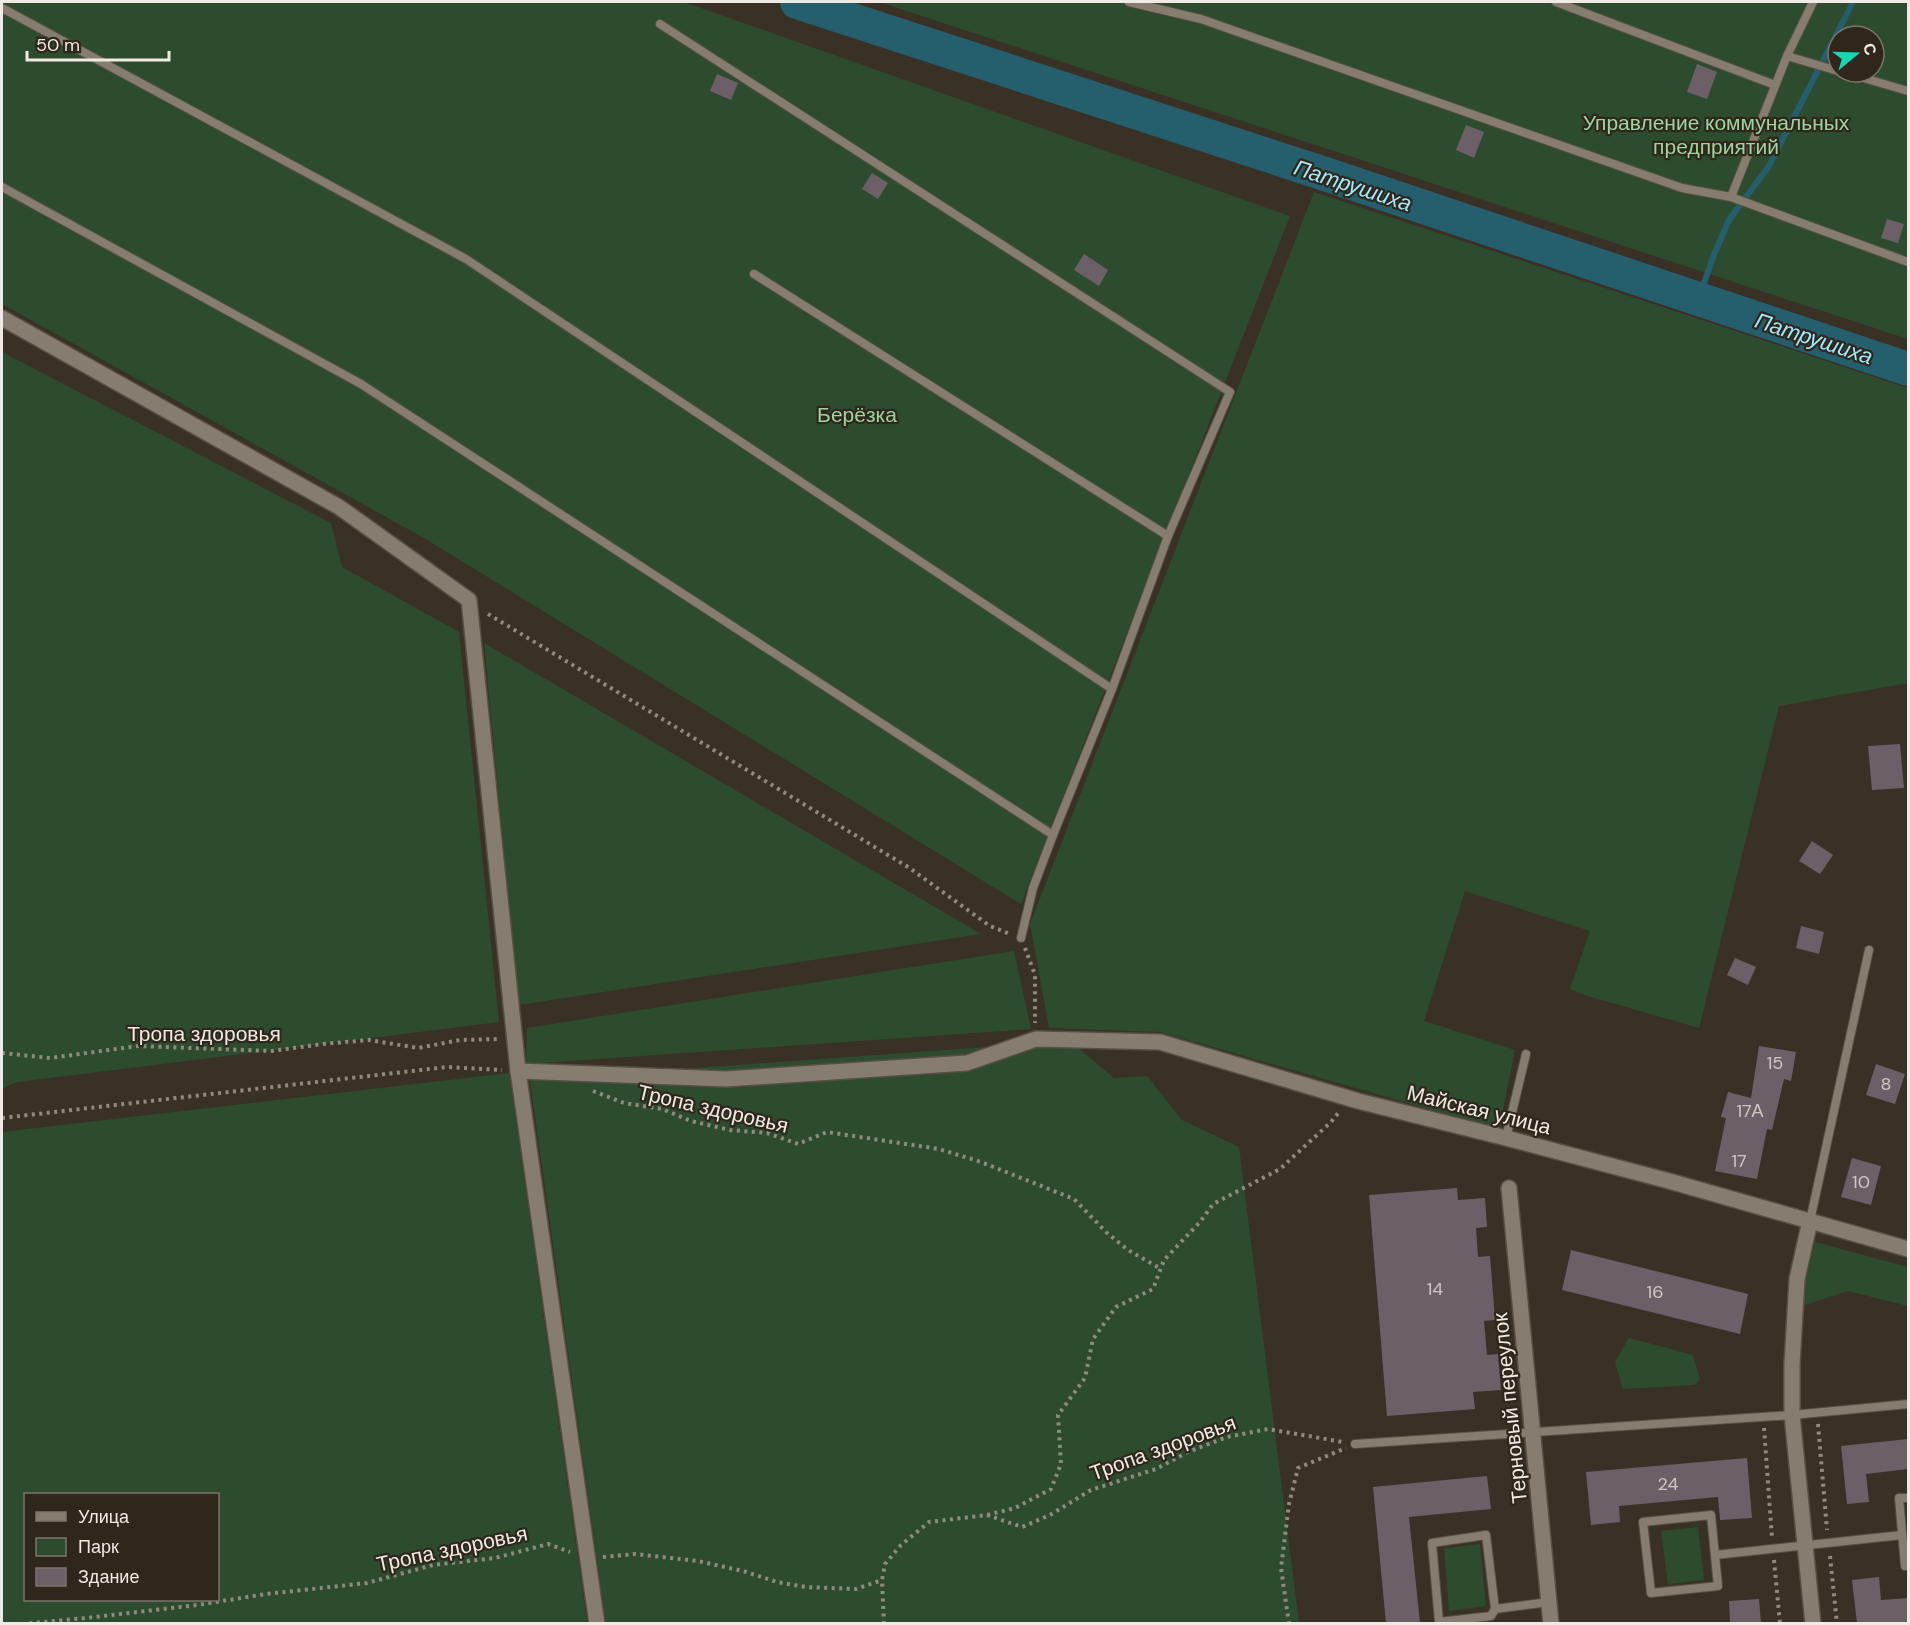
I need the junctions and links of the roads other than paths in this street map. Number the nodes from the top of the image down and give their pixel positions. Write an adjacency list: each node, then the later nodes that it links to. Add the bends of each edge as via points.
1 (1129, 2): 12 (lane, via 1201,20 1682,188)
2 (1556, 2): 9 (lane)
3 (1813, 2): 6 (lane)
4 (2, 8): 17 (lane, via 466,259)
5 (660, 24): 16 (lane, via 1230,392)
6 (1787, 56): 7 (lane); 9 (lane)
7 (1826, 67)
8 (1884, 84): 10 (lane)
9 (1775, 85): 12 (lane)
10 (1908, 91)
11 (2, 186): 18 (lane, via 361,384)
12 (1731, 197): 13 (lane)
13 (1908, 262)
14 (754, 274): 16 (lane)
15 (2, 318): 22 (street, via 339,507 469,600)
16 (1168, 536): 17 (lane)
17 (1112, 690): 18 (lane)
18 (1053, 835): 19 (lane, via 1033,888)
19 (1021, 938)
20 (1869, 950): 25 (lane)
21 (1526, 1054): 23 (lane)
22 (518, 1071): 23 (street, Майская улица, via 726,1079 967,1063 1036,1039 1160,1042 1350,1099); 38 (street)
23 (1506, 1138): 25 (street, Майская улица)
24 (1509, 1188): 29 (street, Терновый переулок)
25 (1810, 1221): 26 (street, Майская улица); 28 (street, via 1797,1279)
26 (1908, 1249)
27 (1908, 1404): 28 (lane)
28 (1792, 1415): 29 (lane); 33 (street)
29 (1534, 1432): 30 (lane); 36 (street, Терновый переулок)
30 (1355, 1444)
31 (1908, 1498): 32 (lane, via 1899,1498)
32 (1902, 1535): 33 (lane); 35 (lane, via 1905,1566)
33 (1804, 1546): 34 (lane); 40 (street)
34 (1715, 1555): 34 (lane, via 1718,1586 1651,1593 1643,1522 1710,1515)
35 (1908, 1565)
36 (1549, 1602): 37 (lane); 39 (street, Терновый переулок)
37 (1495, 1609): 37 (lane, via 1491,1616 1439,1622 1432,1543 1486,1535)
38 (597, 1623)
39 (1551, 1623)
40 (1813, 1623)

